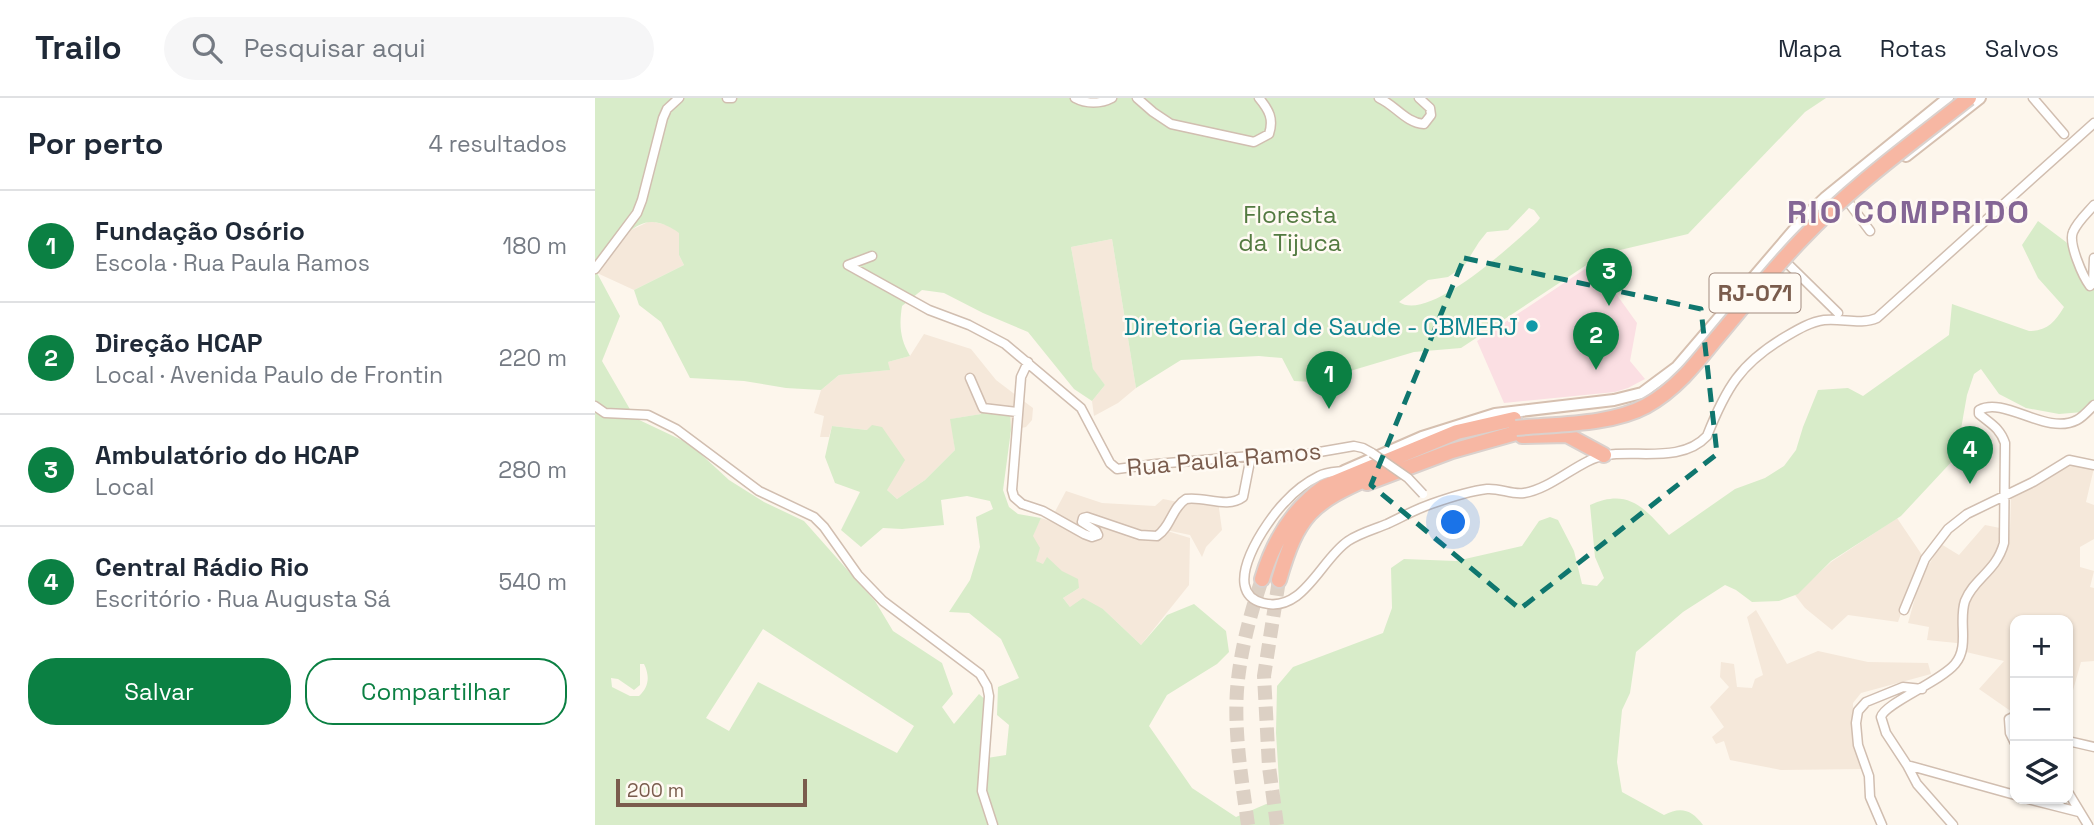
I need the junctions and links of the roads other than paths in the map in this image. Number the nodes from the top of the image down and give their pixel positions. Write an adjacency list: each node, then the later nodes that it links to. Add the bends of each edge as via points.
1 (679, 98): 22 (street, via 663,118 637,213)
2 (1075, 98): 3 (street, via 1087,102)
3 (1112, 98)
4 (1137, 98): 5 (street, via 1171,124 1254,142 1271,129 1272,119)
5 (1259, 98)
6 (1379, 98): 7 (street, via 1408,119 1424,124 1430,108)
7 (1419, 98)
8 (1948, 98): 18 (main road, via 1825,198)
9 (1957, 98): 30 (highway, RJ-071, via 1813,215 1685,363 1653,391 1607,410)
10 (1980, 98): 12 (main road)
11 (2033, 98): 14 (street)
12 (1968, 101): 15 (main road); 30 (highway, RJ-071, bridge, via 1826,215 1661,397 1625,415)
13 (2094, 123): 33 (street, via 1877,318 1813,323 1751,359 1699,444 1672,452)
14 (2064, 134)
15 (1849, 203): 17 (street); 21 (main road)
16 (2094, 205): 20 (street, via 2071,240 2090,286)
17 (1870, 231)
18 (1776, 252): 21 (main road, bridge); 28 (main road, via 1677,367 1642,393)
19 (872, 256): 24 (street, Rua Paula Ramos, via 848,265 929,310 1005,344)
20 (2094, 258)
21 (1787, 263): 23 (street); 31 (main road, via 1685,383 1650,412 1615,423)
22 (595, 269)
23 (1838, 313)
24 (1028, 362): 29 (street, via 1021,377); 34 (street, Rua Paula Ramos, via 1081,408 1117,469)
25 (970, 378): 29 (street, via 983,408)
26 (2094, 405): 37 (street, via 2079,419 2062,423 1991,407 1979,410 2005,443)
27 (595, 406): 52 (street, via 605,413 648,415 675,429 759,491 814,517 883,601 980,674 989,696 982,791)
28 (1531, 411): 31 (main road); 36 (main road, via 1457,424)
29 (1017, 412): 34 (street, via 1011,482 1014,497 1092,537 1097,533 1083,518 1157,536 1182,501 1238,500 1243,497)
30 (1515, 424): 38 (highway, via 1441,448 1342,489); 40 (highway, via 1457,432 1332,483 1301,506)
31 (1533, 429): 32 (highway)
32 (1452, 452): 33 (highway, via 1557,433); 38 (highway)
33 (1605, 455): 39 (street, via 1532,491 1487,489)
34 (1251, 456): 39 (street, Rua Paula Ramos, bridge, via 1302,456 1359,446 1415,484)
35 (2094, 465): 37 (street, via 2071,459)
36 (1345, 471): 39 (street, via 1325,474 1304,486 1269,522 1244,569 1243,581 1254,599 1281,603 1297,596 1348,541); 40 (highway, via 1301,497)
37 (2004, 497): 43 (street, via 1967,514 1948,529 1925,559); 44 (street, via 2004,543 1996,563 1966,600 1961,655)
38 (1324, 501): 42 (highway, via 1293,535)
39 (1430, 504)
40 (1278, 538): 41 (highway)
41 (1262, 579)
42 (1279, 580)
43 (1904, 610)
44 (1922, 689): 47 (street, via 1887,706 1881,717); 53 (street, via 1896,690 1866,702 1859,711 1858,745)
45 (2072, 741): 46 (street)
46 (2094, 747)
47 (1907, 765): 48 (street); 54 (street, via 1917,784)
48 (2010, 795)
49 (2073, 801): 51 (street)
50 (2048, 804): 51 (street)
51 (2079, 812): 55 (street)
52 (993, 825)
53 (1882, 825)
54 (1953, 825)
55 (2088, 825)

